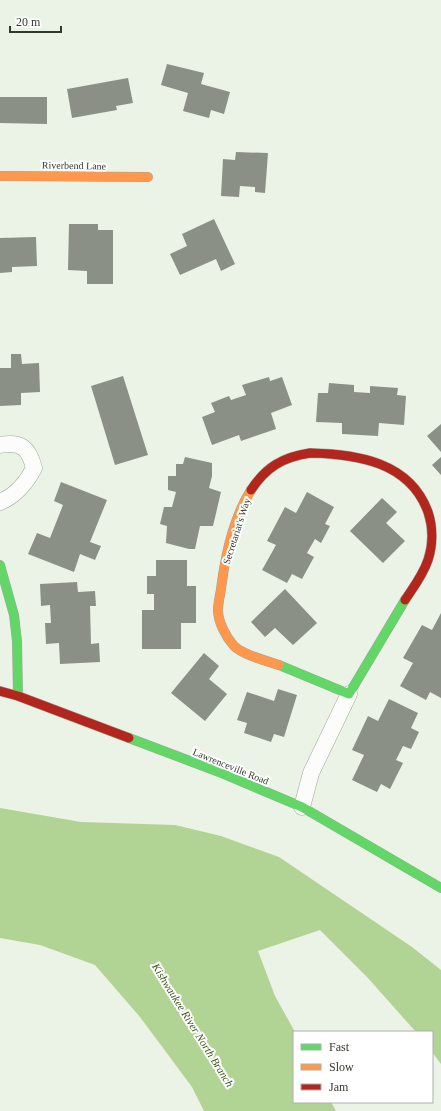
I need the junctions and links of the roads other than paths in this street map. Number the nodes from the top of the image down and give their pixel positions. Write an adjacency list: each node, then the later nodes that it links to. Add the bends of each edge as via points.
1 (0, 176): 2 (street, Riverbend Lane)
2 (148, 177)
3 (0, 445): 4 (street, via 7,443 22,447 28,452 34,468 29,478 18,489)
4 (0, 502)
5 (0, 565): 8 (street, via 14,615)
6 (0, 691): 8 (street, Lawrenceville Road)
7 (349, 694): 7 (street, Secretariat's Way, via 248,654 226,635 220,620 218,610 225,559 243,504 268,469 295,455 320,453 374,461 388,467 419,494 430,517 433,533 429,559); 9 (street, Secretariat's Way, via 311,773)
8 (18, 696): 9 (street, Lawrenceville Road, via 219,772)
9 (302, 807): 10 (street, Lawrenceville Road)
10 (441, 888)

